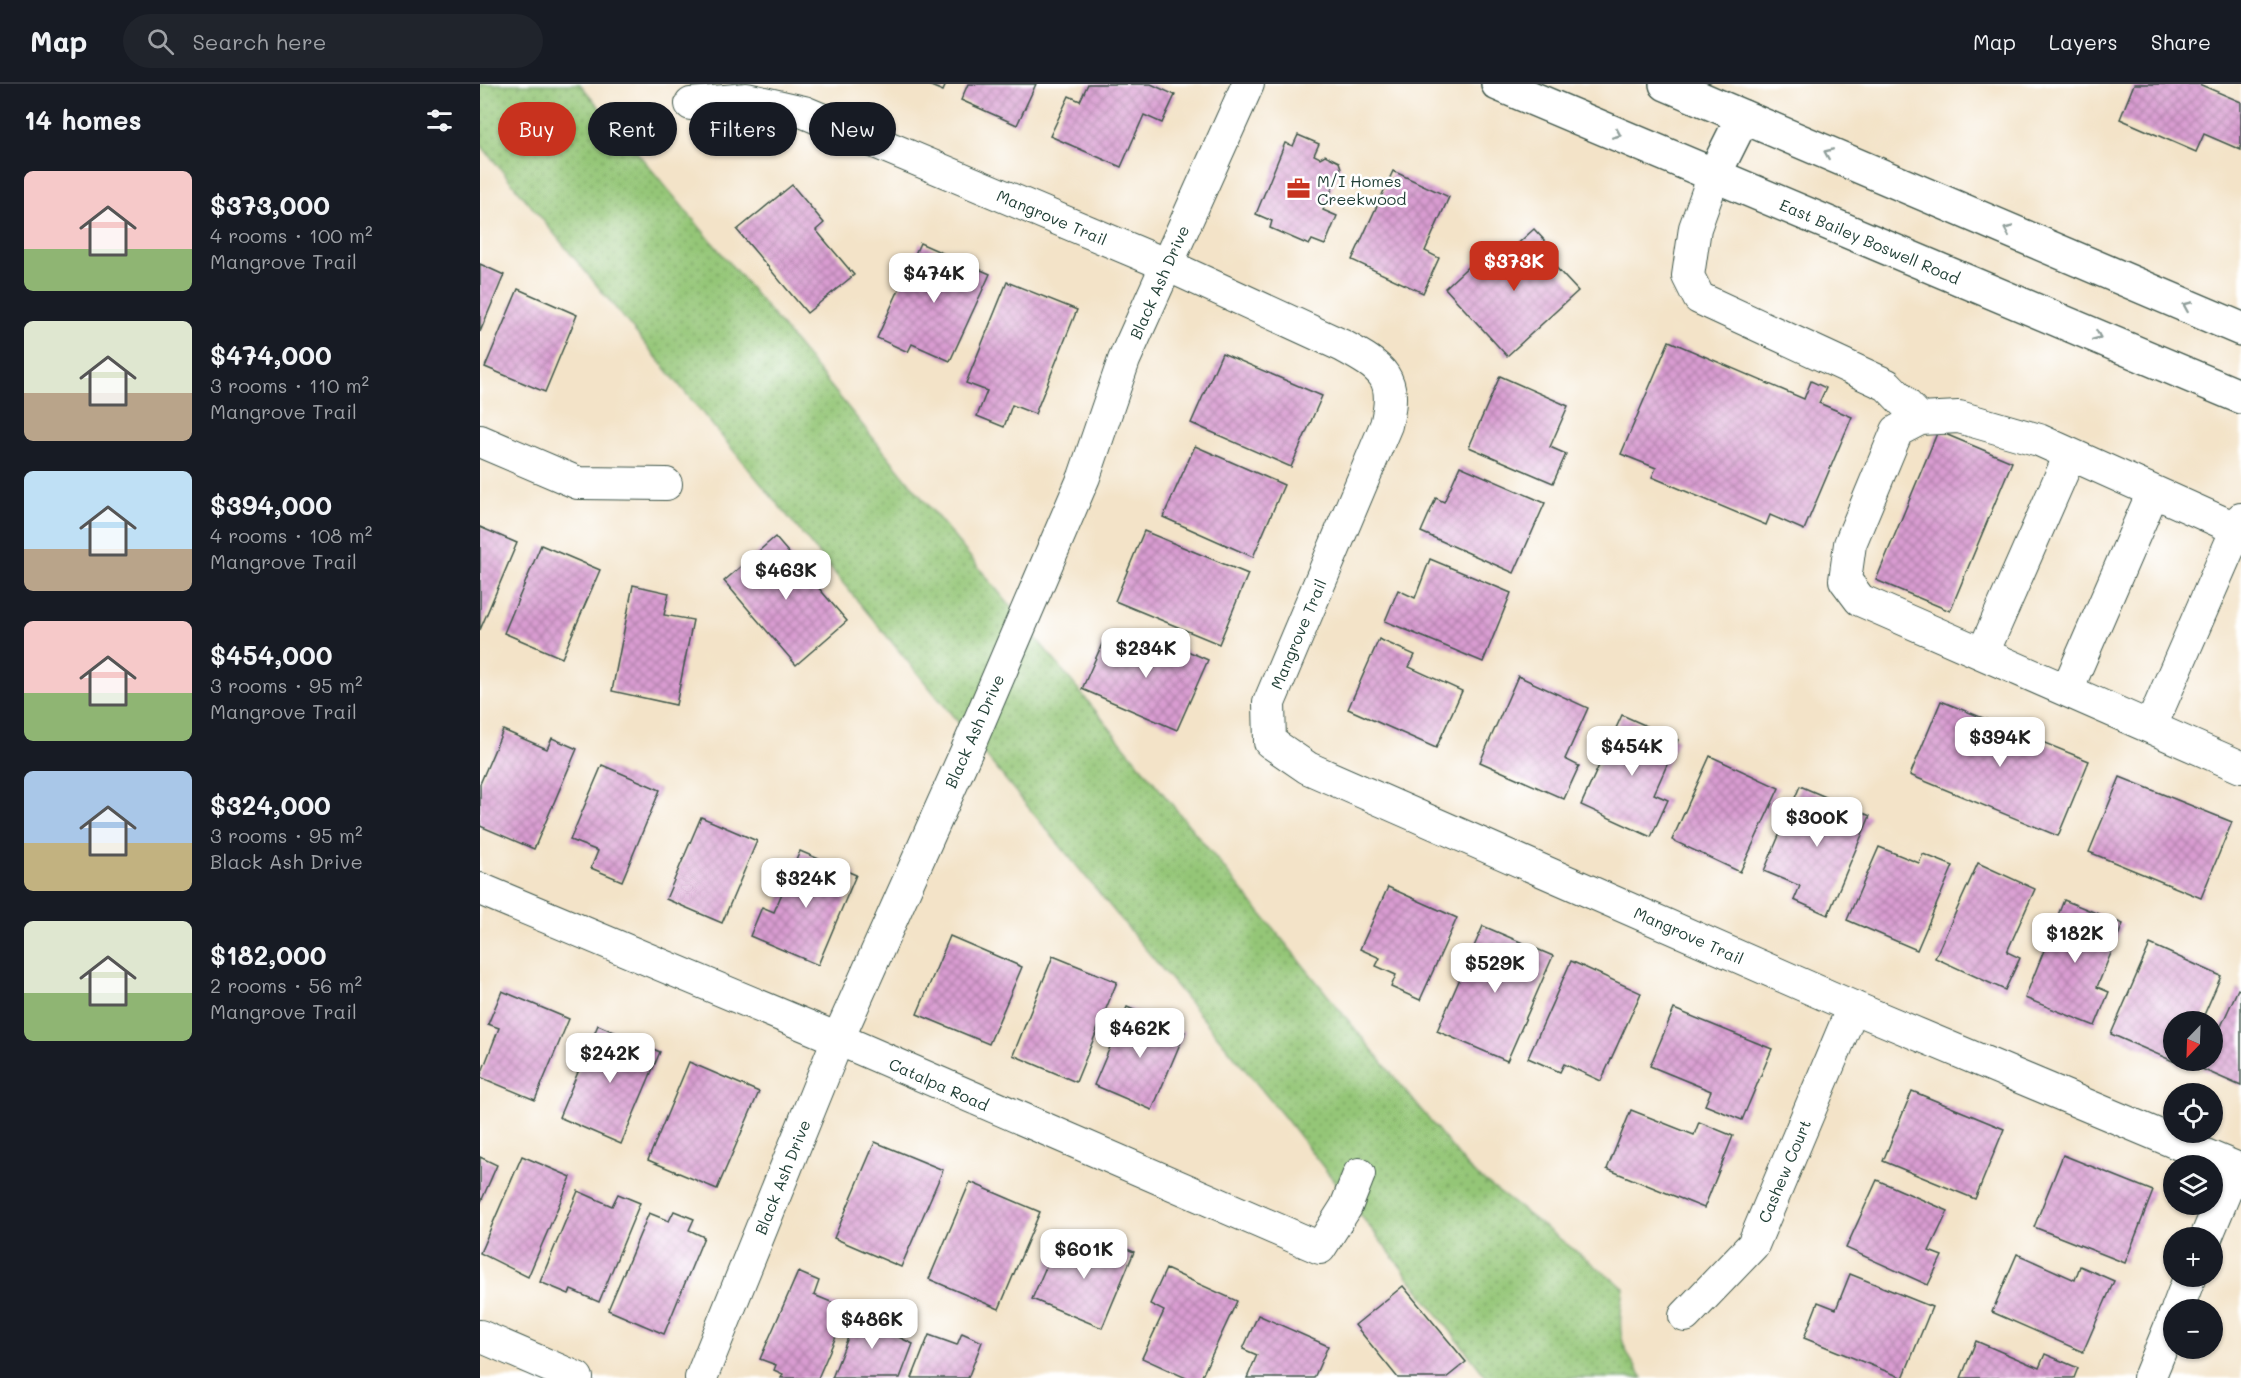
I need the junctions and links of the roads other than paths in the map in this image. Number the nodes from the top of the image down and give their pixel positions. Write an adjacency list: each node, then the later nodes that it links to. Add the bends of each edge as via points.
1 (1248, 84): 9 (street, Black Ash Drive)
2 (1498, 84): 8 (main road, East Bailey Boswell Road, one-way to 8)
3 (1666, 84): 7 (main road)
4 (713, 102): 5 (street, Mangrove Trail, via 747,99)
5 (760, 102)
6 (797, 110): 9 (street, Mangrove Trail)
7 (1743, 117): 8 (main road); 10 (main road, one-way to 7)
8 (1714, 175): 11 (main road, East Bailey Boswell Road, one-way to 11); 12 (street, via 1695,228 1688,276 1698,298 1887,385)
9 (1167, 265): 23 (street, Mangrove Trail, via 1343,346 1369,360 1389,381 1392,402 1386,425 1269,703 1270,742 1308,768); 24 (street, Black Ash Drive, via 1124,360 1084,477)
10 (2241, 329)
11 (2241, 398)
12 (1920, 419): 14 (street, via 1959,417 2039,440); 18 (street, via 1898,431 1850,544 1845,580 1860,600)
13 (480, 441): 15 (street, via 578,483)
14 (2070, 455): 16 (street); 18 (street)
15 (666, 484)
16 (2153, 492): 17 (street); 19 (street)
17 (2240, 526): 20 (street)
18 (1983, 653): 19 (street)
19 (2067, 690): 20 (street)
20 (2151, 726): 21 (street)
21 (2241, 767)
22 (480, 889): 24 (street, Catalpa Road)
23 (1853, 1007): 25 (street, Mangrove Trail); 28 (street, Cashew Court, via 1753,1245)
24 (837, 1039): 26 (street, Catalpa Road, via 1320,1248 1346,1207); 32 (street, Black Ash Drive)
25 (2238, 1169): 27 (street)
26 (1359, 1174)
27 (2211, 1227)
28 (1685, 1316)
29 (480, 1336): 31 (street)
30 (2163, 1344): 33 (street)
31 (577, 1378)
32 (701, 1378)
33 (2149, 1378)

